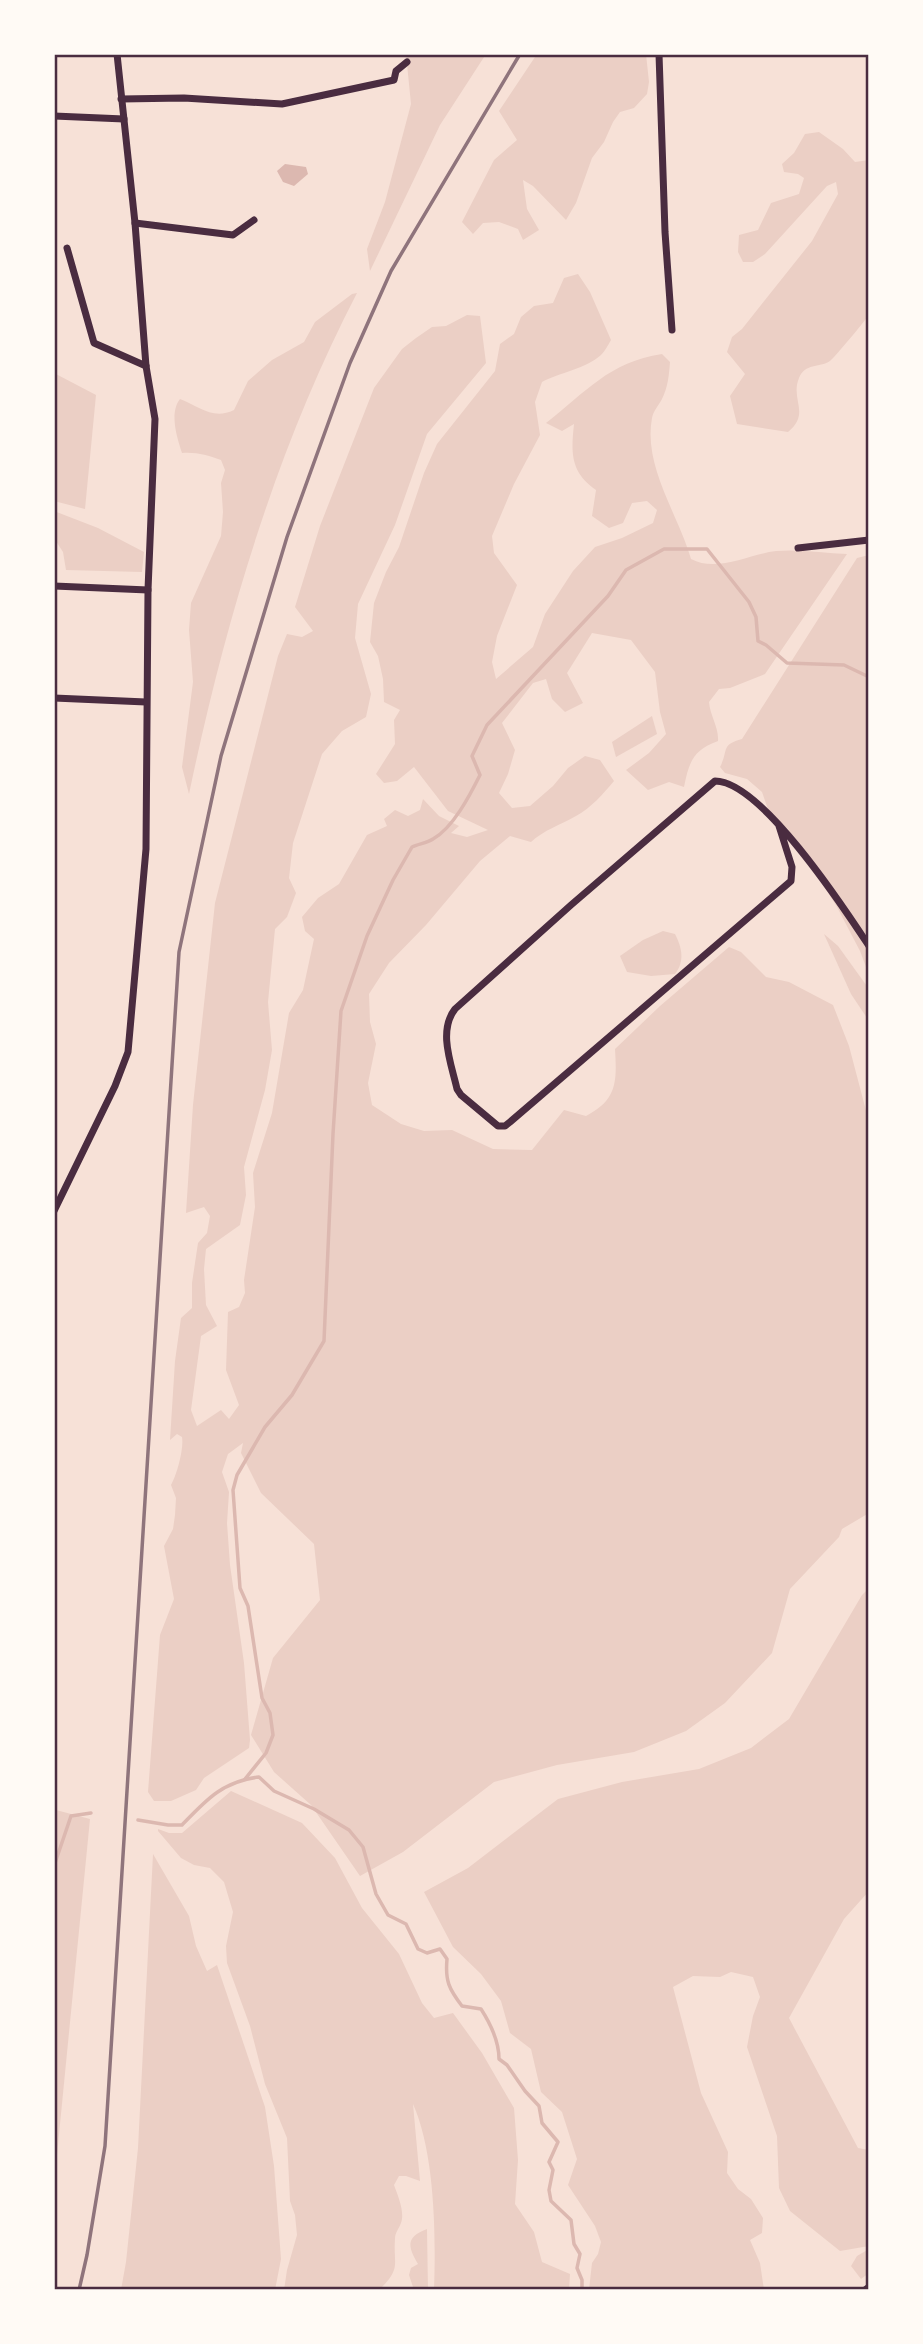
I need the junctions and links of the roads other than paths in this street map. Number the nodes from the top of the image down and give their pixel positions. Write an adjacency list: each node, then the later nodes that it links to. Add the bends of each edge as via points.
1 (117, 54): 4 (street)
2 (659, 54): 10 (street)
3 (407, 62): 4 (street, via 396,71 394,80 282,104)
4 (121, 99): 6 (street)
5 (54, 116): 6 (street)
6 (124, 119): 8 (street)
7 (254, 220): 8 (street, via 233,234)
8 (135, 223): 11 (street)
9 (67, 248): 11 (street, via 94,343)
10 (672, 330)
11 (146, 366): 15 (street, via 155,419)
12 (869, 540): 13 (street)
13 (798, 548)
14 (54, 586): 15 (street)
15 (148, 590): 17 (street)
16 (54, 698): 17 (street)
17 (146, 702): 20 (street, via 146,849 128,1052)
18 (779, 826): 18 (street, via 792,867 791,881 510,1122 498,1126 461,1095 446,1034 447,1019 711,782 737,787); 19 (street, via 834,893)
19 (869, 946)
20 (54, 1211)

